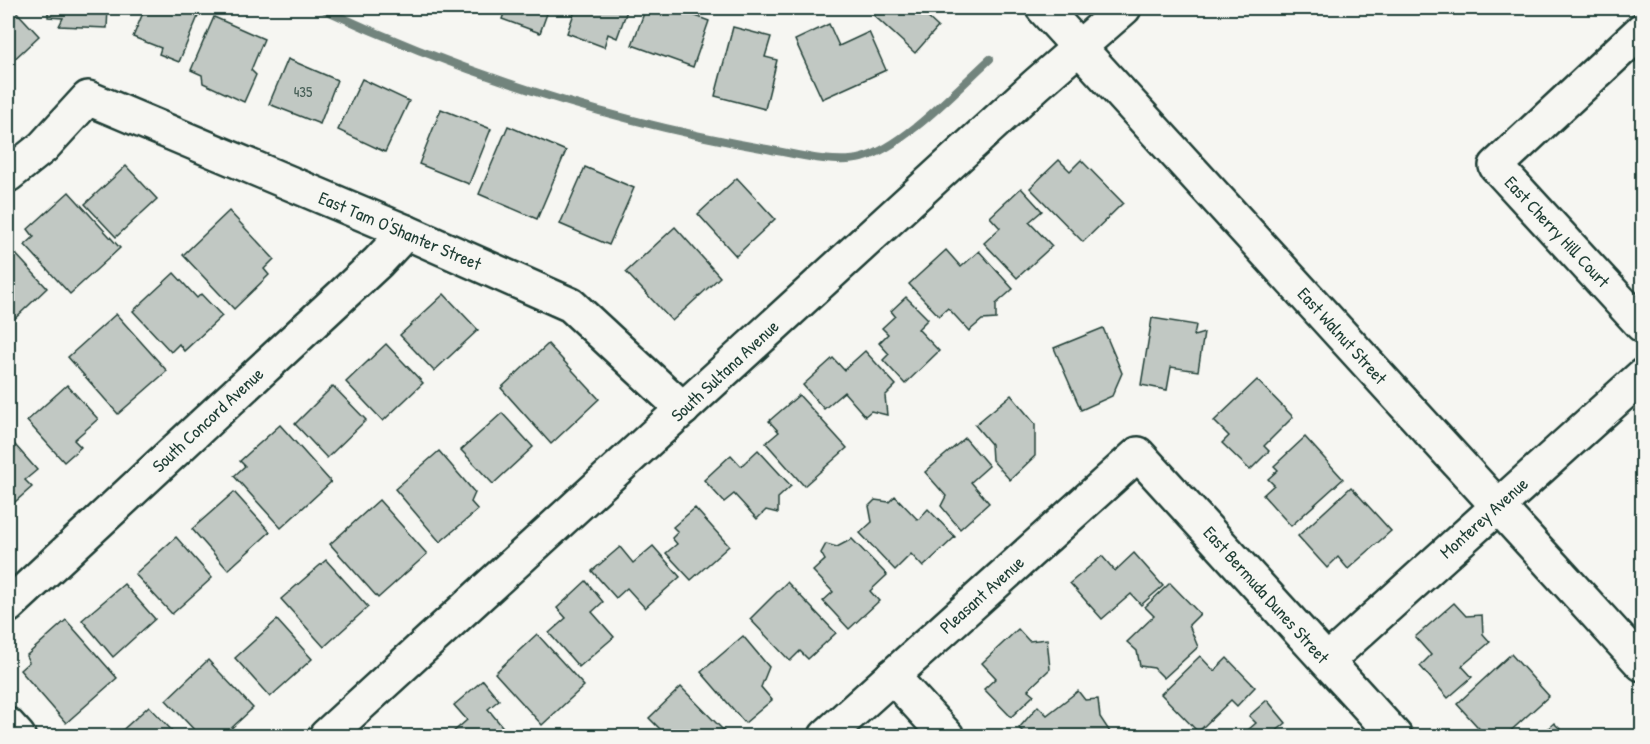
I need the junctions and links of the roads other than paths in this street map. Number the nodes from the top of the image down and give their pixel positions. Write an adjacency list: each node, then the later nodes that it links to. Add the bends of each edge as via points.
1 (1043, 8): 4 (street, East Walnut Street)
2 (1124, 8): 4 (street, South Sultana Avenue)
3 (1642, 30): 7 (street, East Cherry Hill Court, via 1496,166)
4 (1080, 48): 9 (street, South Sultana Avenue); 11 (street, East Walnut Street)
5 (8, 175): 6 (street, East Tam O'Shanter Street, via 44,147 88,98)
6 (406, 232): 9 (street, East Tam O'Shanter Street, via 571,305); 12 (street, South Concord Avenue)
7 (1642, 325)
8 (1642, 376): 11 (street, Monterey Avenue)
9 (683, 410): 18 (street, South Sultana Avenue)
10 (1137, 454): 13 (street, East Bermuda Dunes Street); 15 (street, Pleasant Avenue)
11 (1497, 507): 13 (street, Monterey Avenue); 14 (street, East Walnut Street)
12 (8, 606)
13 (1327, 661): 21 (street, East Bermuda Dunes Street)
14 (1642, 664)
15 (892, 676): 19 (street, Pleasant Avenue); 20 (street)
16 (8, 725): 17 (street)
17 (18, 736)
18 (326, 736)
19 (826, 736)
20 (947, 736)
21 (1395, 736)

